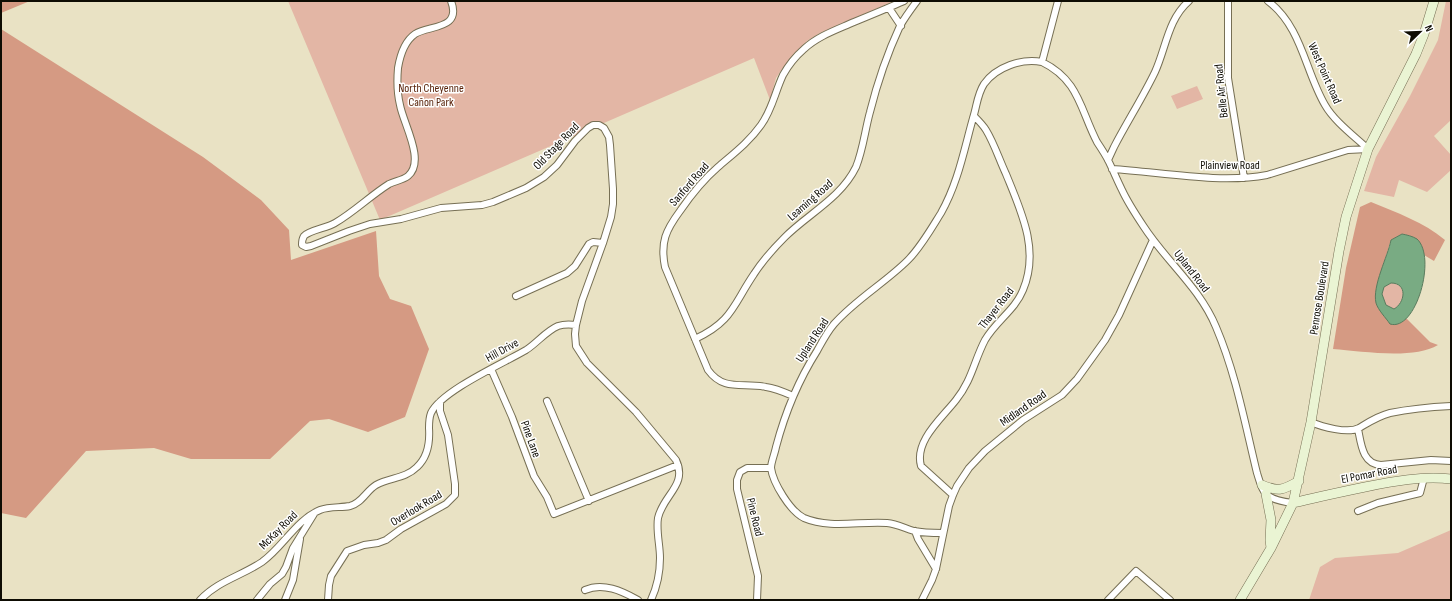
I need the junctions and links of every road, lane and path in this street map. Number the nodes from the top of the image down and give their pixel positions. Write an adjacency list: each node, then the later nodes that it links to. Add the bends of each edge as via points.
1 (451, 1): 18 (street, Old Stage Road, via 453,13 447,23 411,37 398,68 398,94 402,115 414,148 416,164 413,170 333,224 304,236 302,245 311,246 370,224 441,208 486,204 514,193 544,177 593,125 604,128 609,137 613,189 611,217)
2 (904, 1): 9 (street, Sanford Road)
3 (917, 1): 10 (street, Leaming Road)
4 (1058, 1): 11 (street)
5 (1189, 1): 14 (street, via 1177,15 1156,71)
6 (1228, 1): 16 (street, Belle Air Road, via 1228,78)
7 (1268, 1): 13 (street, West Point Road, via 1292,30 1328,110)
8 (1434, 1): 13 (street, Penrose Boulevard, via 1416,54)
9 (889, 8): 10 (street); 21 (street, Sanford Road, via 824,36 803,50 783,75 762,125 702,183 670,225 664,241 665,267)
10 (901, 26): 21 (street, Leaming Road, via 884,69 870,111 859,158 851,175 831,198 773,250 753,274 725,320 709,333)
11 (1042, 62): 12 (street, Upland Road, via 1035,60 1017,63 992,76 985,82 977,97); 14 (street, Upland Road, via 1058,72 1076,92 1094,135)
12 (974, 116): 23 (street, Upland Road, via 955,183 934,224 907,260 835,323 804,372); 37 (street, Thayer Road, via 985,129 1021,211 1027,228 1030,258 1020,298 990,332 969,381 921,447 921,466)
13 (1368, 149): 16 (street, Plainview Road, via 1348,150 1267,175); 27 (street, Penrose Boulevard, via 1342,233)
14 (1108, 160): 15 (street, Upland Road)
15 (1112, 169): 16 (street, Plainview Road); 17 (street, Upland Road, via 1130,205)
16 (1244, 178)
17 (1153, 240): 35 (street, Upland Road, via 1200,298 1216,327 1233,376); 37 (street, Midland Road, via 1119,315 1105,340 1077,379 1062,395 1023,420 985,451 969,468)
18 (603, 243): 19 (street, via 589,244 575,266 567,273); 20 (street, Old Stage Road)
19 (516, 296)
20 (576, 325): 22 (street, Hill Drive, via 566,324 553,329 527,349); 30 (street, Old Stage Road, via 576,346 581,355 636,412)
21 (695, 339): 23 (street, Sanford Road, via 708,370 716,380 723,384 766,387)
22 (491, 369): 25 (street, Hill Drive); 38 (street, Pine Lane, via 534,476 554,514)
23 (793, 396): 31 (street, Upland Road, via 780,431)
24 (547, 401): 38 (street)
25 (440, 402): 41 (street, McKay Road, via 431,413 429,445 422,463 410,473 371,488 363,498 351,506 328,508); 51 (street, Overlook Road, via 440,411 448,435 455,495 446,504 386,540 347,552 331,576)
26 (1451, 406): 28 (street, via 1388,414)
27 (1311, 422): 28 (street, via 1338,430); 34 (street, Penrose Boulevard)
28 (1358, 429): 29 (street, via 1364,455 1372,463 1381,465)
29 (1451, 461)
30 (678, 465): 38 (street); 53 (street, via 678,480 658,519 659,571)
31 (771, 468): 42 (street, via 787,502 798,514 806,518 834,524 887,523); 54 (street, Pine Road, via 743,470 737,480 758,576)
32 (1424, 478): 33 (street, El Pomar Road); 39 (street, El Pomar Road, via 1389,482); 40 (street, via 1420,493 1378,503)
33 (1451, 479)
34 (1299, 481): 35 (street, via 1285,489); 39 (street, Penrose Boulevard)
35 (1262, 485): 36 (street, Upland Road)
36 (1266, 494): 39 (street, via 1283,502); 45 (street, via 1271,520)
37 (952, 495): 43 (street, Midland Road)
38 (589, 501)
39 (1293, 503): 45 (street, Penrose Boulevard)
40 (1358, 511)
41 (314, 514): 44 (street); 48 (street, McKay Road, via 306,518 263,561 214,587)
42 (915, 531): 43 (street); 46 (street)
43 (943, 533): 46 (street, Midland Road)
44 (300, 539): 49 (street, via 293,548 282,574); 50 (street, via 293,580)
45 (1271, 548): 58 (street, Penrose Boulevard)
46 (936, 569): 55 (street, Midland Road)
47 (585, 590): 52 (street, via 591,587 606,587)
48 (200, 600)
49 (257, 600)
50 (284, 600)
51 (328, 600)
52 (638, 600)
53 (651, 600)
54 (757, 600)
55 (922, 600)
56 (1108, 600): 57 (street, via 1136,571)
57 (1170, 600)
58 (1240, 600)

